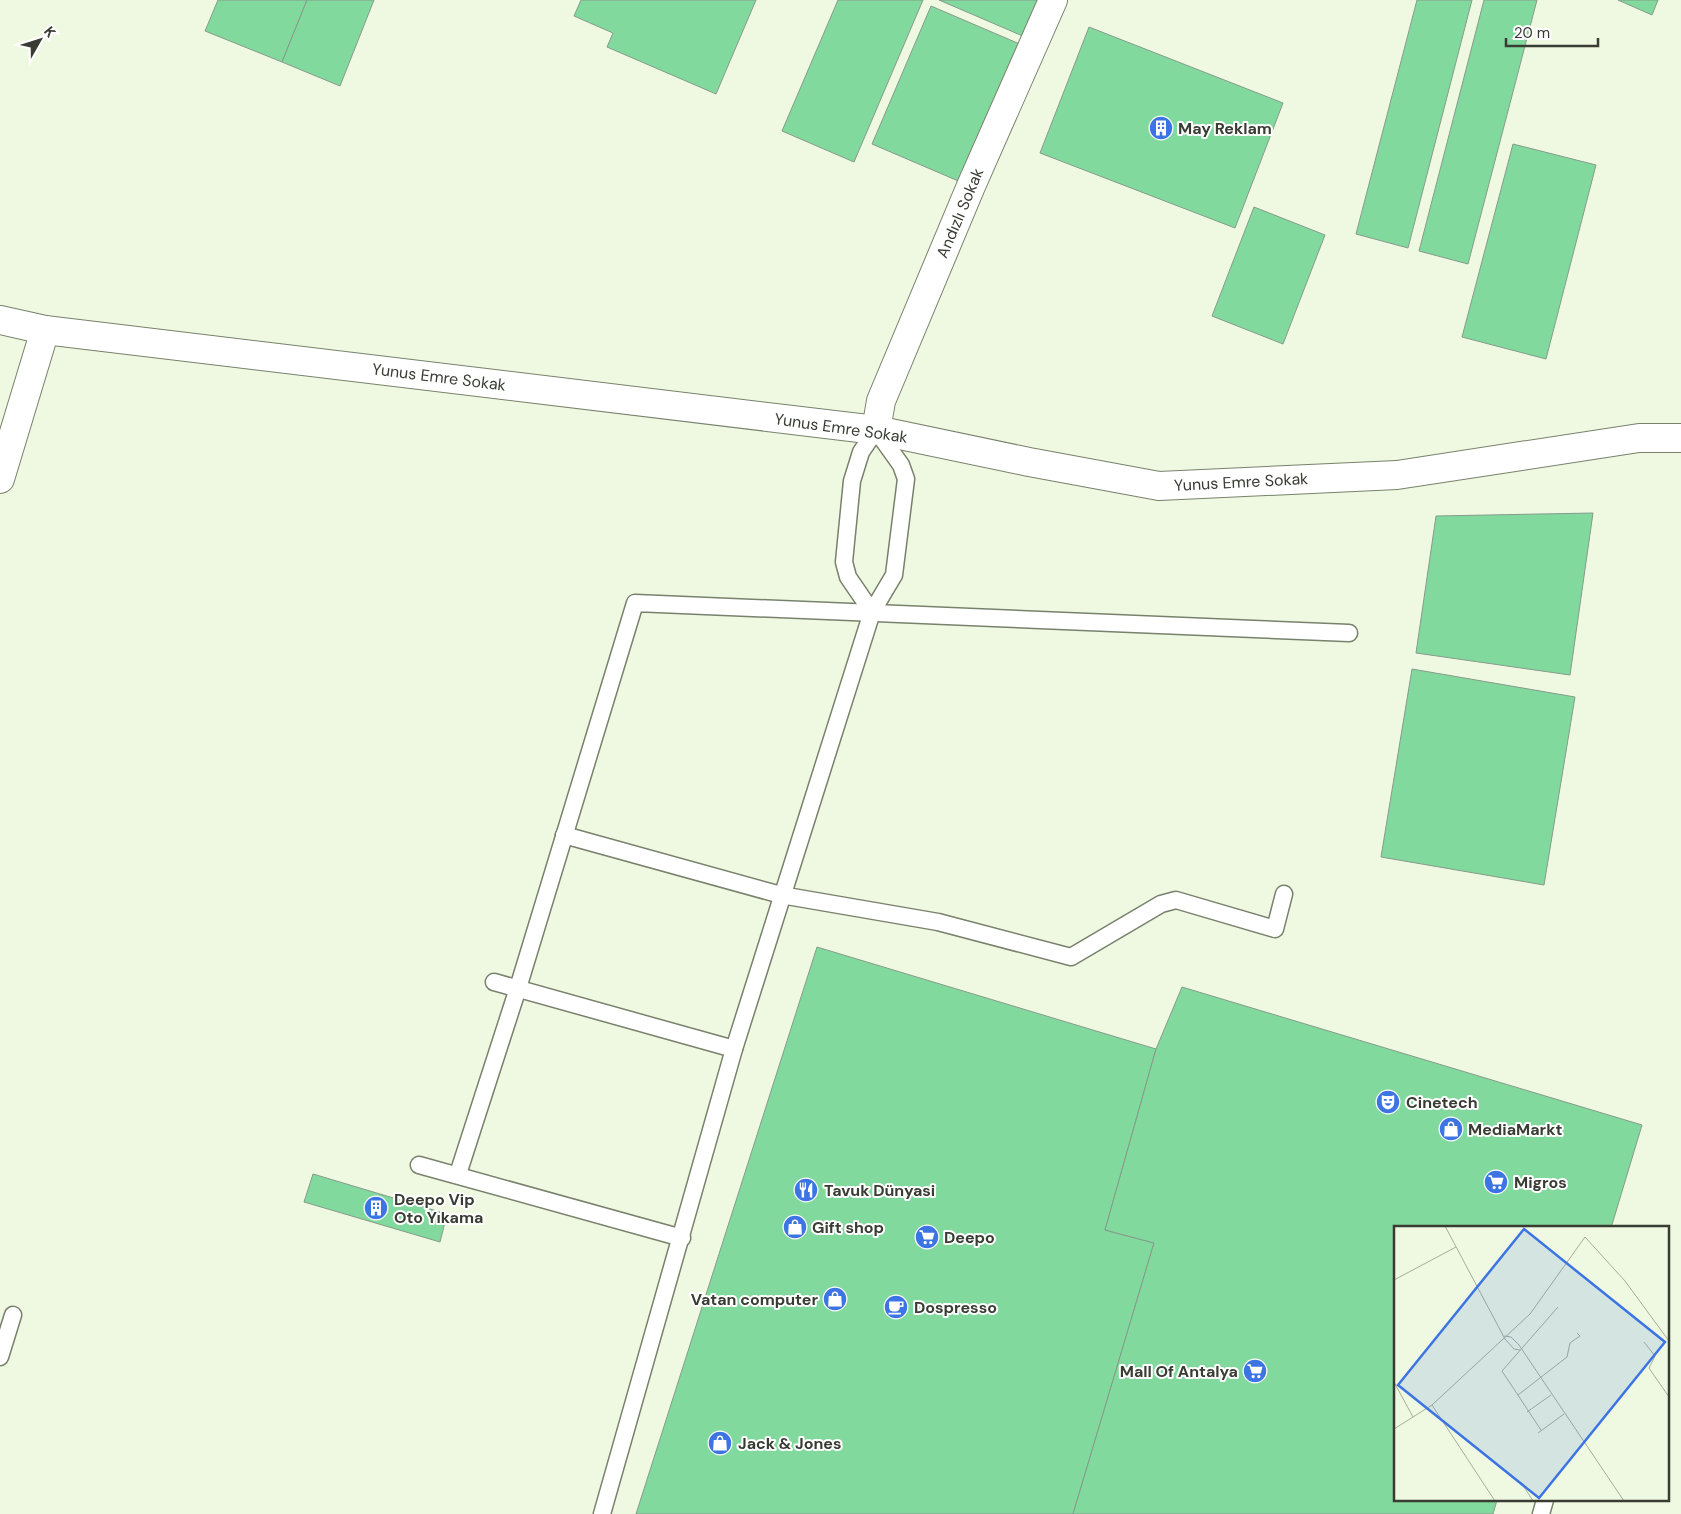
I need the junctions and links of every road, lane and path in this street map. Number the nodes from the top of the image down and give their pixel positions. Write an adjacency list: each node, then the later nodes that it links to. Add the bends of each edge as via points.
1 (1054, 0): 4 (street, Andızlı Sokak, via 971,186 882,400)
2 (0, 320): 3 (street, Yunus Emre Sokak)
3 (45, 330): 4 (street, Yunus Emre Sokak); 6 (street)
4 (876, 430): 5 (street, Yunus Emre Sokak, via 1159,486 1397,475 1640,438); 7 (lane, via 861,452 852,481 844,562 848,577); 7 (lane, via 901,465 906,479 894,575)
5 (1681, 438)
6 (0, 479)
7 (872, 612): 8 (lane); 9 (lane, via 635,603); 11 (lane)
8 (1349, 633)
9 (564, 835): 11 (lane); 13 (lane)
10 (1284, 894): 11 (lane, via 1275,929 1176,900 1161,904 1071,957 938,922)
11 (781, 895): 14 (lane)
12 (494, 982): 13 (lane)
13 (518, 988): 14 (lane); 16 (lane)
14 (734, 1048): 17 (lane)
15 (419, 1165): 16 (lane)
16 (458, 1174): 17 (lane)
17 (682, 1238): 20 (lane)
18 (14, 1315): 19 (lane)
19 (0, 1357)
20 (602, 1514)

